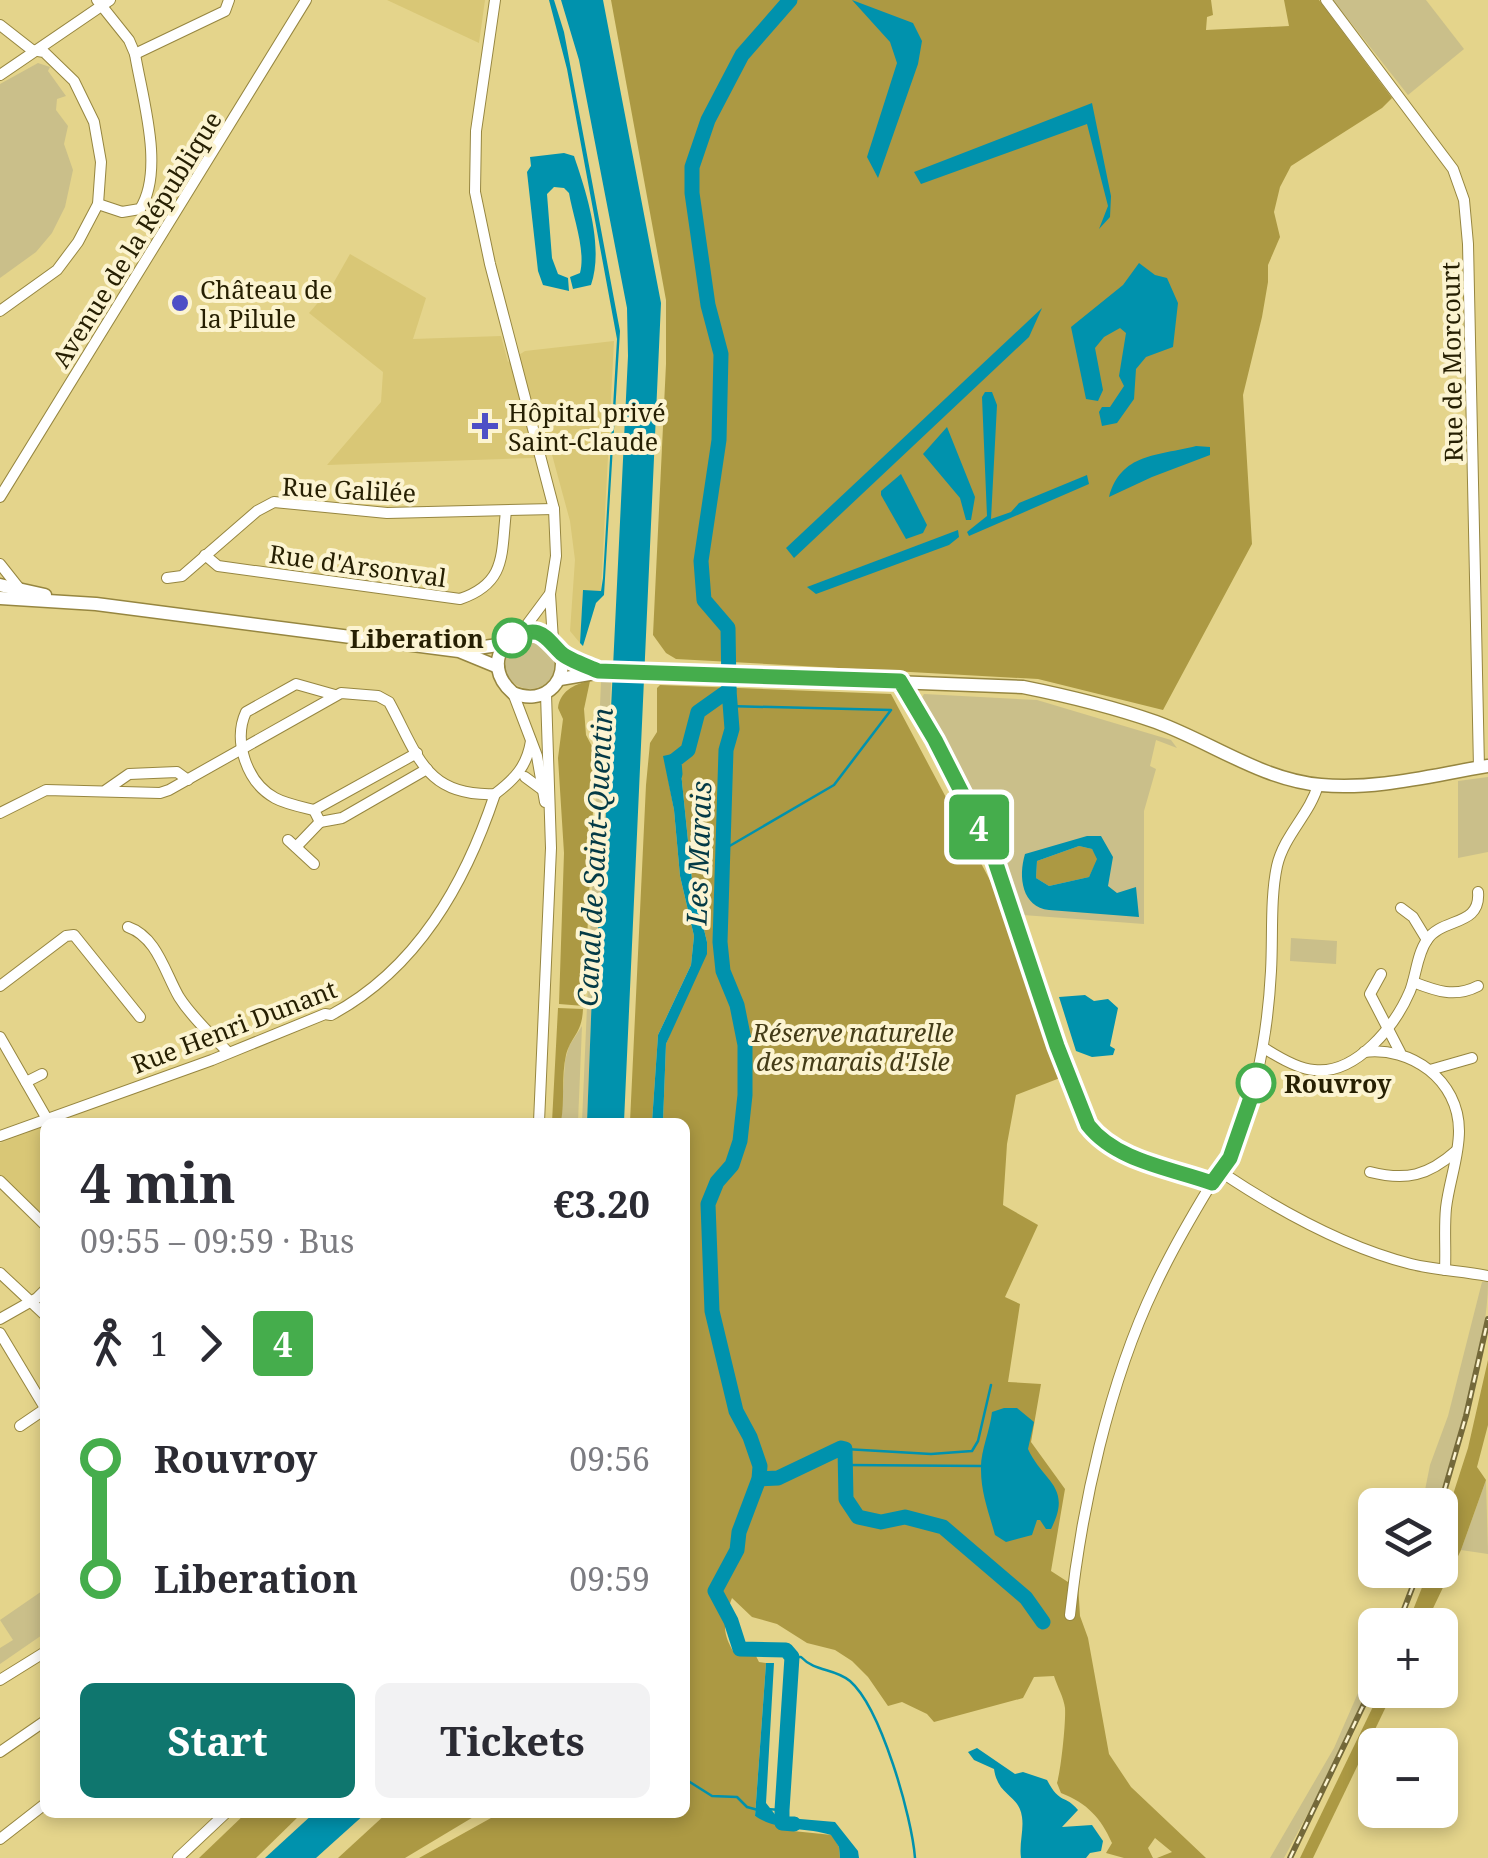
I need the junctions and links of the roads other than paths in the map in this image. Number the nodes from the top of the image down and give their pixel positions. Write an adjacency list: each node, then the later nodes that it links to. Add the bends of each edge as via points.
1 (229, 0): 8 (street, via 225,11)
2 (495, 0): 13 (street, via 476,131 475,192)
3 (1326, 0): 38 (street, Rue de Morcourt, via 1446,158 1464,200)
4 (304, 1): 12 (street, Avenue de la République)
5 (103, 2): 7 (street); 8 (street)
6 (0, 25): 7 (street)
7 (38, 52): 9 (street); 10 (street, via 74,81 94,122 101,162)
8 (135, 54): 10 (street, via 153,159 148,191 132,211)
9 (0, 75)
10 (98, 204): 11 (street, via 57,270)
11 (0, 311)
12 (0, 498)
13 (554, 509): 14 (street, Rue Galilée); 20 (street)
14 (506, 511): 15 (street, Rue Galilée, via 387,513 274,502); 15 (street, Rue d'Arsonval, via 493,582 460,599 218,566)
15 (205, 555): 17 (street, Rue Galilée, via 182,576)
16 (0, 564): 18 (street)
17 (167, 578)
18 (19, 588): 19 (main road); 21 (main road)
19 (1, 594): 21 (main road)
20 (550, 594): 22 (street); 23 (street)
21 (67, 602): 25 (main road)
22 (520, 634): 23 (main road); 24 (main road)
23 (553, 640): 26 (main road)
24 (505, 644): 25 (main road); 27 (main road)
25 (459, 651): 27 (main road)
26 (561, 654): 28 (main road); 29 (main road)
27 (498, 667): 31 (main road)
28 (602, 671): 29 (main road); 30 (main road)
29 (560, 679): 32 (main road)
30 (900, 681): 44 (main road, via 1061,694 1156,722 1255,766); 87 (street, via 992,852 1088,1125 1114,1148)
31 (513, 693): 32 (main road); 34 (street)
32 (546, 694): 35 (street)
33 (335, 695): 36 (street); 36 (street, via 296,684 246,712); 37 (street, via 389,702)
34 (531, 741): 40 (street); 43 (street, via 526,764)
35 (548, 748): 40 (street); 51 (street)
36 (242, 749): 42 (street); 48 (street, via 266,792)
37 (417, 753): 39 (street); 48 (street)
38 (1484, 767): 44 (main road, via 1380,786)
39 (427, 769): 47 (street, via 452,790); 50 (street, via 342,818)
40 (540, 769): 41 (street); 46 (street)
41 (524, 777): 43 (street); 46 (street)
42 (188, 780): 45 (street, via 160,793); 45 (street, via 177,772 129,774)
43 (511, 782): 47 (street)
44 (1318, 785): 66 (street, via 1277,866)
45 (105, 791): 49 (street, via 46,790)
46 (544, 791): 51 (street)
47 (495, 794): 67 (street, Rue Henri Dunant, via 460,880 423,938 383,980 331,1015)
48 (314, 810): 50 (street)
49 (0, 813)
50 (320, 822): 52 (street, via 292,844)
51 (550, 826): 80 (street)
52 (314, 864)
53 (1478, 892): 56 (street, via 1471,915)
54 (1401, 908): 56 (street)
55 (128, 927): 67 (street, via 147,940 180,998)
56 (1427, 940): 58 (street)
57 (1380, 974): 64 (street, via 1370,994)
58 (1413, 982): 60 (street, via 1453,994); 64 (street)
59 (0, 986): 61 (street, via 74,934)
60 (1478, 986)
61 (131, 1005): 62 (street); 63 (street)
62 (120, 1013)
63 (140, 1017)
64 (1388, 1026): 68 (street); 69 (street)
65 (0, 1037): 70 (street)
66 (1264, 1048): 68 (street, via 1318,1070); 84 (street, via 1240,1133)
67 (227, 1052): 76 (street, Rue Henri Dunant)
68 (1364, 1052): 69 (street)
69 (1400, 1052): 73 (street)
70 (12, 1057): 72 (street); 75 (street)
71 (1472, 1058): 73 (street)
72 (0, 1062)
73 (1430, 1070): 83 (street, via 1456,1110)
74 (42, 1074): 75 (street)
75 (26, 1082): 77 (street)
76 (61, 1114): 78 (street, Rue Henri Dunant); 79 (street)
77 (46, 1118)
78 (50, 1118)
79 (66, 1118)
80 (537, 1118)
81 (40, 1122): 82 (street, Rue Henri Dunant)
82 (0, 1136)
83 (1457, 1150): 85 (street, via 1419,1176); 89 (street, via 1446,1208)
84 (1221, 1172): 87 (street); 89 (street, via 1347,1241)
85 (1370, 1172)
86 (0, 1181): 88 (street)
87 (1212, 1183): 100 (street, via 1154,1288 1120,1378 1077,1550)
88 (40, 1220)
89 (1445, 1270): 91 (street)
90 (0, 1273): 93 (street)
91 (1488, 1276)
92 (40, 1294): 93 (street)
93 (30, 1301): 94 (street); 95 (street)
94 (40, 1310)
95 (0, 1319)
96 (0, 1333): 97 (street)
97 (40, 1401)
98 (40, 1412): 99 (street)
99 (20, 1426)
100 (1070, 1615)
101 (40, 1655): 102 (street)
102 (0, 1680)
103 (40, 1725): 104 (street)
104 (0, 1752)
105 (40, 1808): 107 (street)
106 (221, 1818): 108 (street)
107 (0, 1840)
108 (178, 1858)

